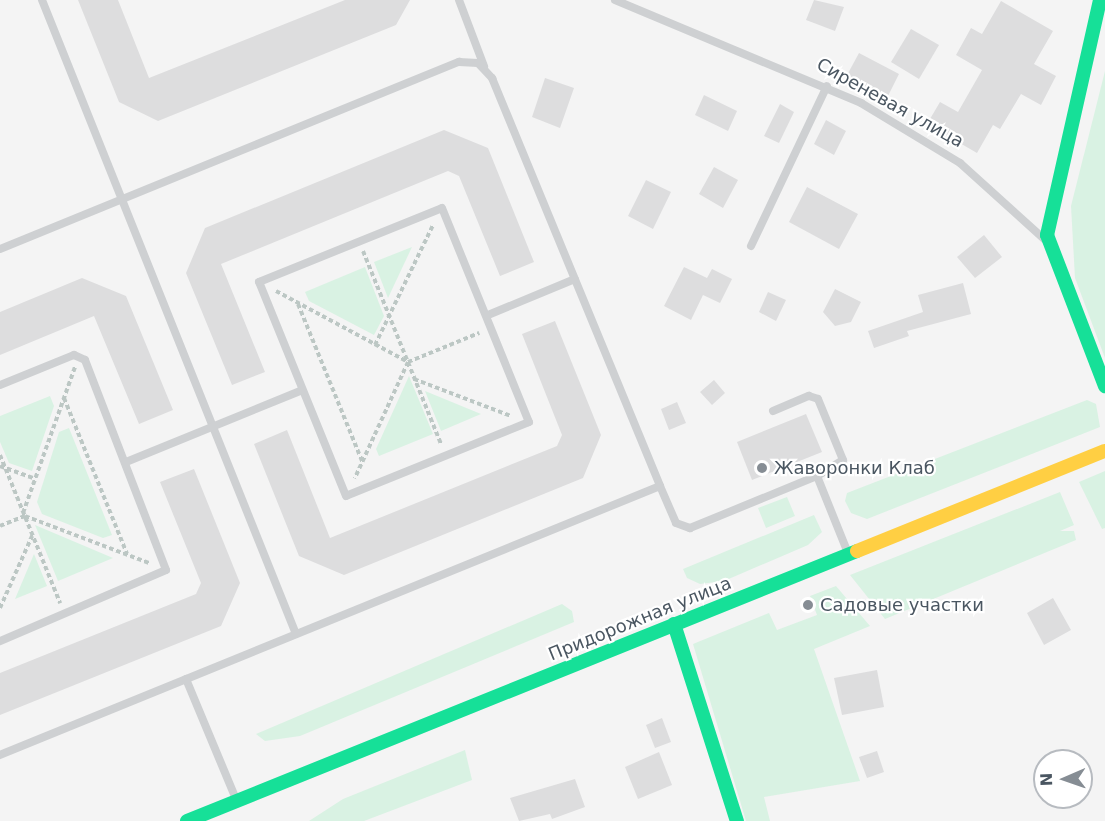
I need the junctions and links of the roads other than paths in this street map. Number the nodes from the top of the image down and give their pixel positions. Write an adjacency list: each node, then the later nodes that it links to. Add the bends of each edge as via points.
1 (42, 0): 7 (lane)
2 (459, 0): 5 (lane)
3 (615, 0): 6 (lane, Сиреневая улица)
4 (1100, 0): 8 (main road, via 1047,224)
5 (485, 67): 7 (lane, via 459,62); 11 (lane)
6 (827, 86): 8 (lane, Сиреневая улица, via 960,163); 9 (lane)
7 (121, 199): 10 (lane); 17 (lane)
8 (1048, 241): 14 (main road, Сиреневая улица)
9 (751, 246)
10 (0, 249)
11 (575, 279): 12 (lane); 21 (lane)
12 (488, 315): 15 (lane, via 529,422 447,459 346,496); 15 (lane, via 442,208 358,239 259,282)
13 (0, 385): 19 (lane, via 79,356)
14 (1105, 386)
15 (300, 391): 17 (lane)
16 (773, 411): 20 (lane, via 809,396 818,399 843,460)
17 (213, 427): 19 (lane); 24 (lane)
18 (1105, 451): 22 (main road, Придорожная улица)
19 (126, 462): 25 (lane, via 166,570)
20 (817, 476): 21 (lane, via 690,528 676,523); 22 (lane)
21 (660, 486): 24 (lane)
22 (848, 555): 23 (main road, Придорожная улица)
23 (674, 624): 28 (main road, Придорожная улица); 30 (main road)
24 (296, 634): 26 (lane)
25 (0, 641)
26 (186, 679): 27 (lane); 28 (lane)
27 (0, 754)
28 (237, 801): 29 (main road, Придорожная улица)
29 (187, 821)
30 (737, 821)

